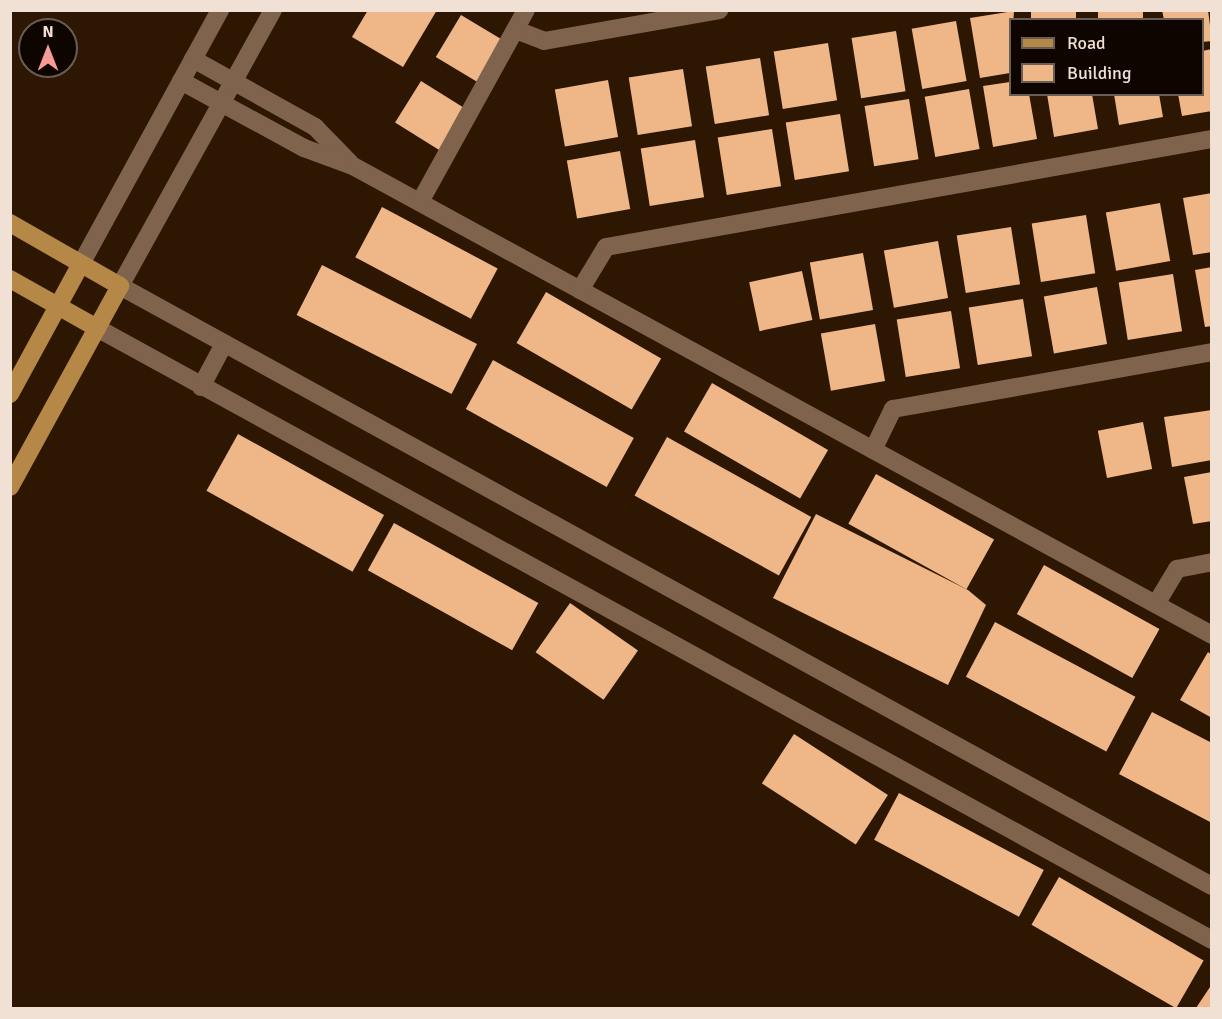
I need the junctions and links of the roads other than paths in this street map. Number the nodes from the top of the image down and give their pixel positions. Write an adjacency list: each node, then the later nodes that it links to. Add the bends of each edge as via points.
1 (220, 10): 6 (street)
2 (273, 10): 8 (street)
3 (526, 10): 5 (street)
4 (719, 10): 5 (street, via 544,41)
5 (516, 30): 12 (street)
6 (194, 59): 7 (street); 8 (street)
7 (181, 81): 9 (street); 14 (street)
8 (234, 81): 9 (street); 11 (street, via 315,127)
9 (221, 104): 11 (street, via 304,148); 16 (street)
10 (1212, 139): 17 (street, via 606,247)
11 (353, 166): 12 (street)
12 (420, 202): 17 (street)
13 (10, 223): 14 (main road)
14 (81, 264): 16 (main road); 18 (main road)
15 (10, 279): 18 (main road)
16 (120, 286): 19 (main road); 20 (street)
17 (580, 290): 24 (street)
18 (58, 306): 19 (main road); 23 (main road)
19 (97, 328): 22 (street); 25 (main road)
20 (224, 344): 22 (street); 29 (street)
21 (1212, 352): 24 (street, via 893,409)
22 (201, 387): 30 (street)
23 (10, 394)
24 (873, 450): 27 (street)
25 (10, 487)
26 (1212, 562): 27 (street, via 1178,569)
27 (1156, 604): 28 (street)
28 (1212, 634)
29 (1212, 886)
30 (1212, 940)

